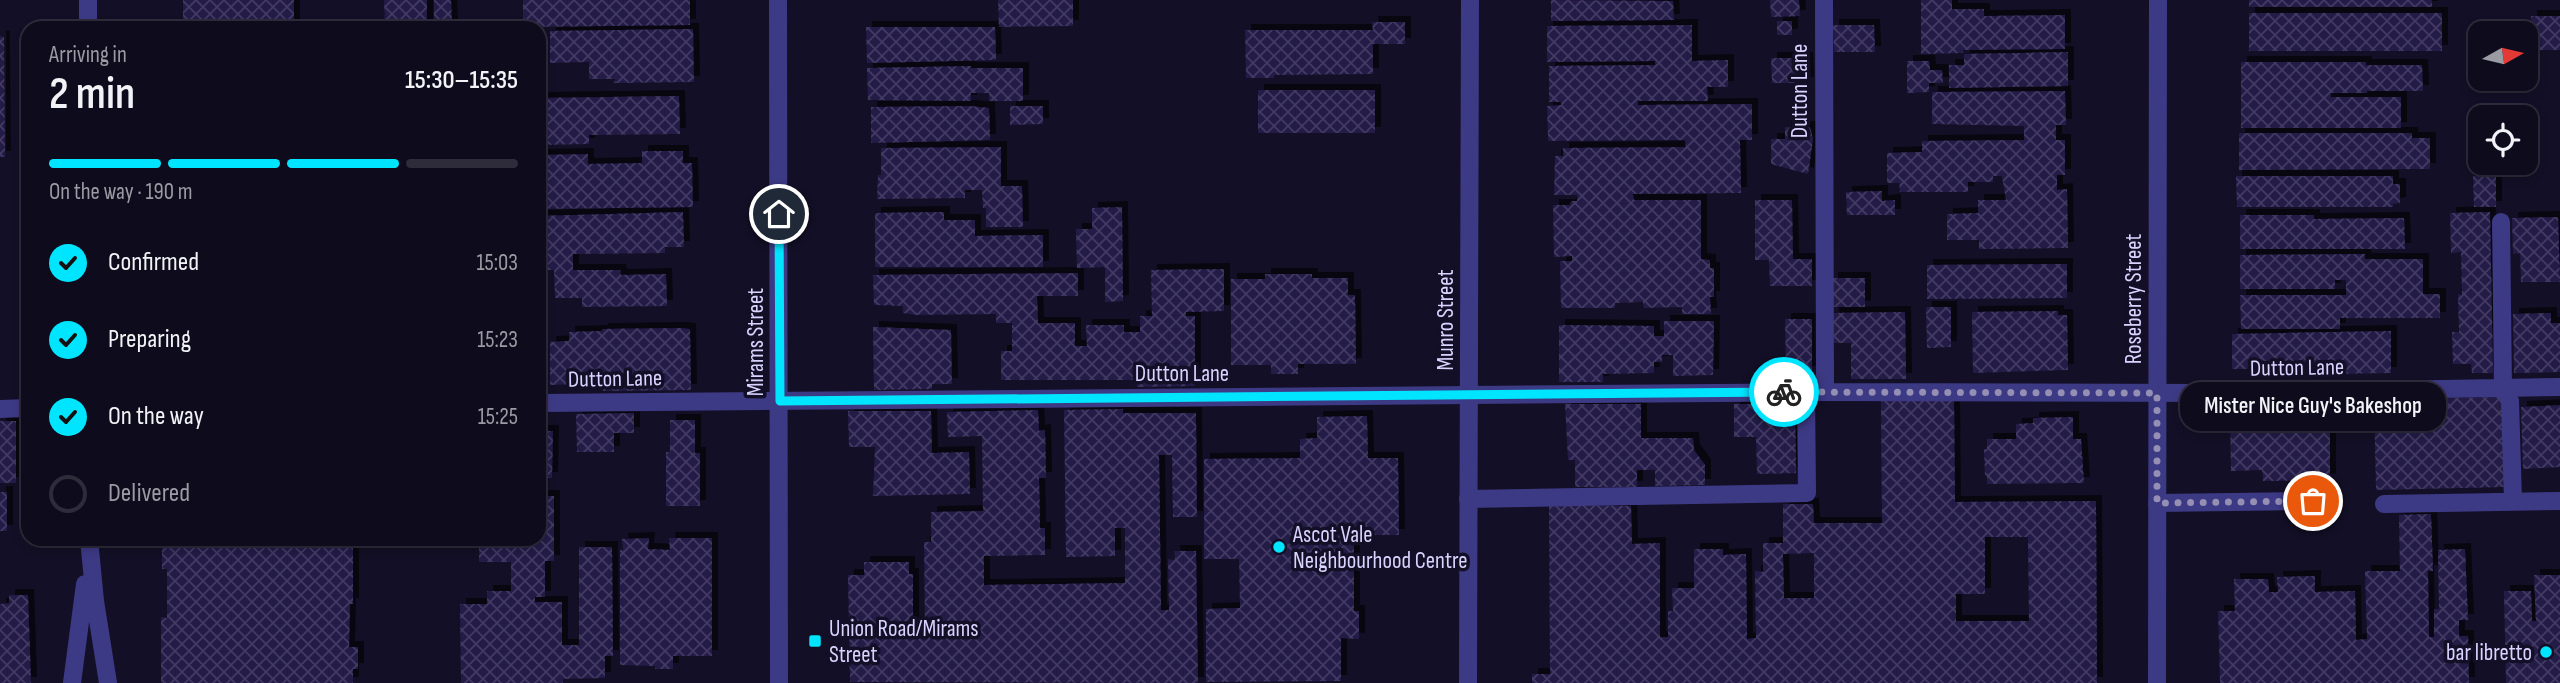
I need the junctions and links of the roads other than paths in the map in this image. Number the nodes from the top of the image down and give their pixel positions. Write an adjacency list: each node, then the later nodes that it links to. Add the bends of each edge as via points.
1 (88, 0): 6 (street)
2 (778, 0): 14 (street, Mirams Street)
3 (1470, 0): 13 (street, Munro Street)
4 (1824, 0): 11 (street, Dutton Lane)
5 (2158, 0): 12 (street, Roseberry Street)
6 (88, 21)
7 (2501, 222): 9 (street)
8 (2560, 387): 9 (street, Dutton Lane)
9 (2503, 389): 12 (street, Dutton Lane); 20 (street, via 2510,401)
10 (1806, 392): 11 (street, Dutton Lane); 13 (street, Dutton Lane); 18 (street, via 1807,493)
11 (1825, 392): 12 (street, Dutton Lane)
12 (2157, 393): 22 (street, Roseberry Street)
13 (1470, 396): 14 (street, Dutton Lane); 18 (street, Munro Street)
14 (780, 401): 15 (street, Dutton Lane); 27 (street, Mirams Street)
15 (546, 403)
16 (21, 408): 17 (street)
17 (0, 409)
18 (1468, 499): 28 (street, Munro Street)
19 (2313, 501): 22 (street)
20 (2514, 501): 21 (street); 23 (street)
21 (2560, 501)
22 (2157, 503): 29 (street, Roseberry Street)
23 (2384, 504)
24 (89, 547): 25 (street); 26 (street)
25 (72, 683)
26 (108, 683)
27 (779, 683)
28 (1468, 683)
29 (2157, 683)

